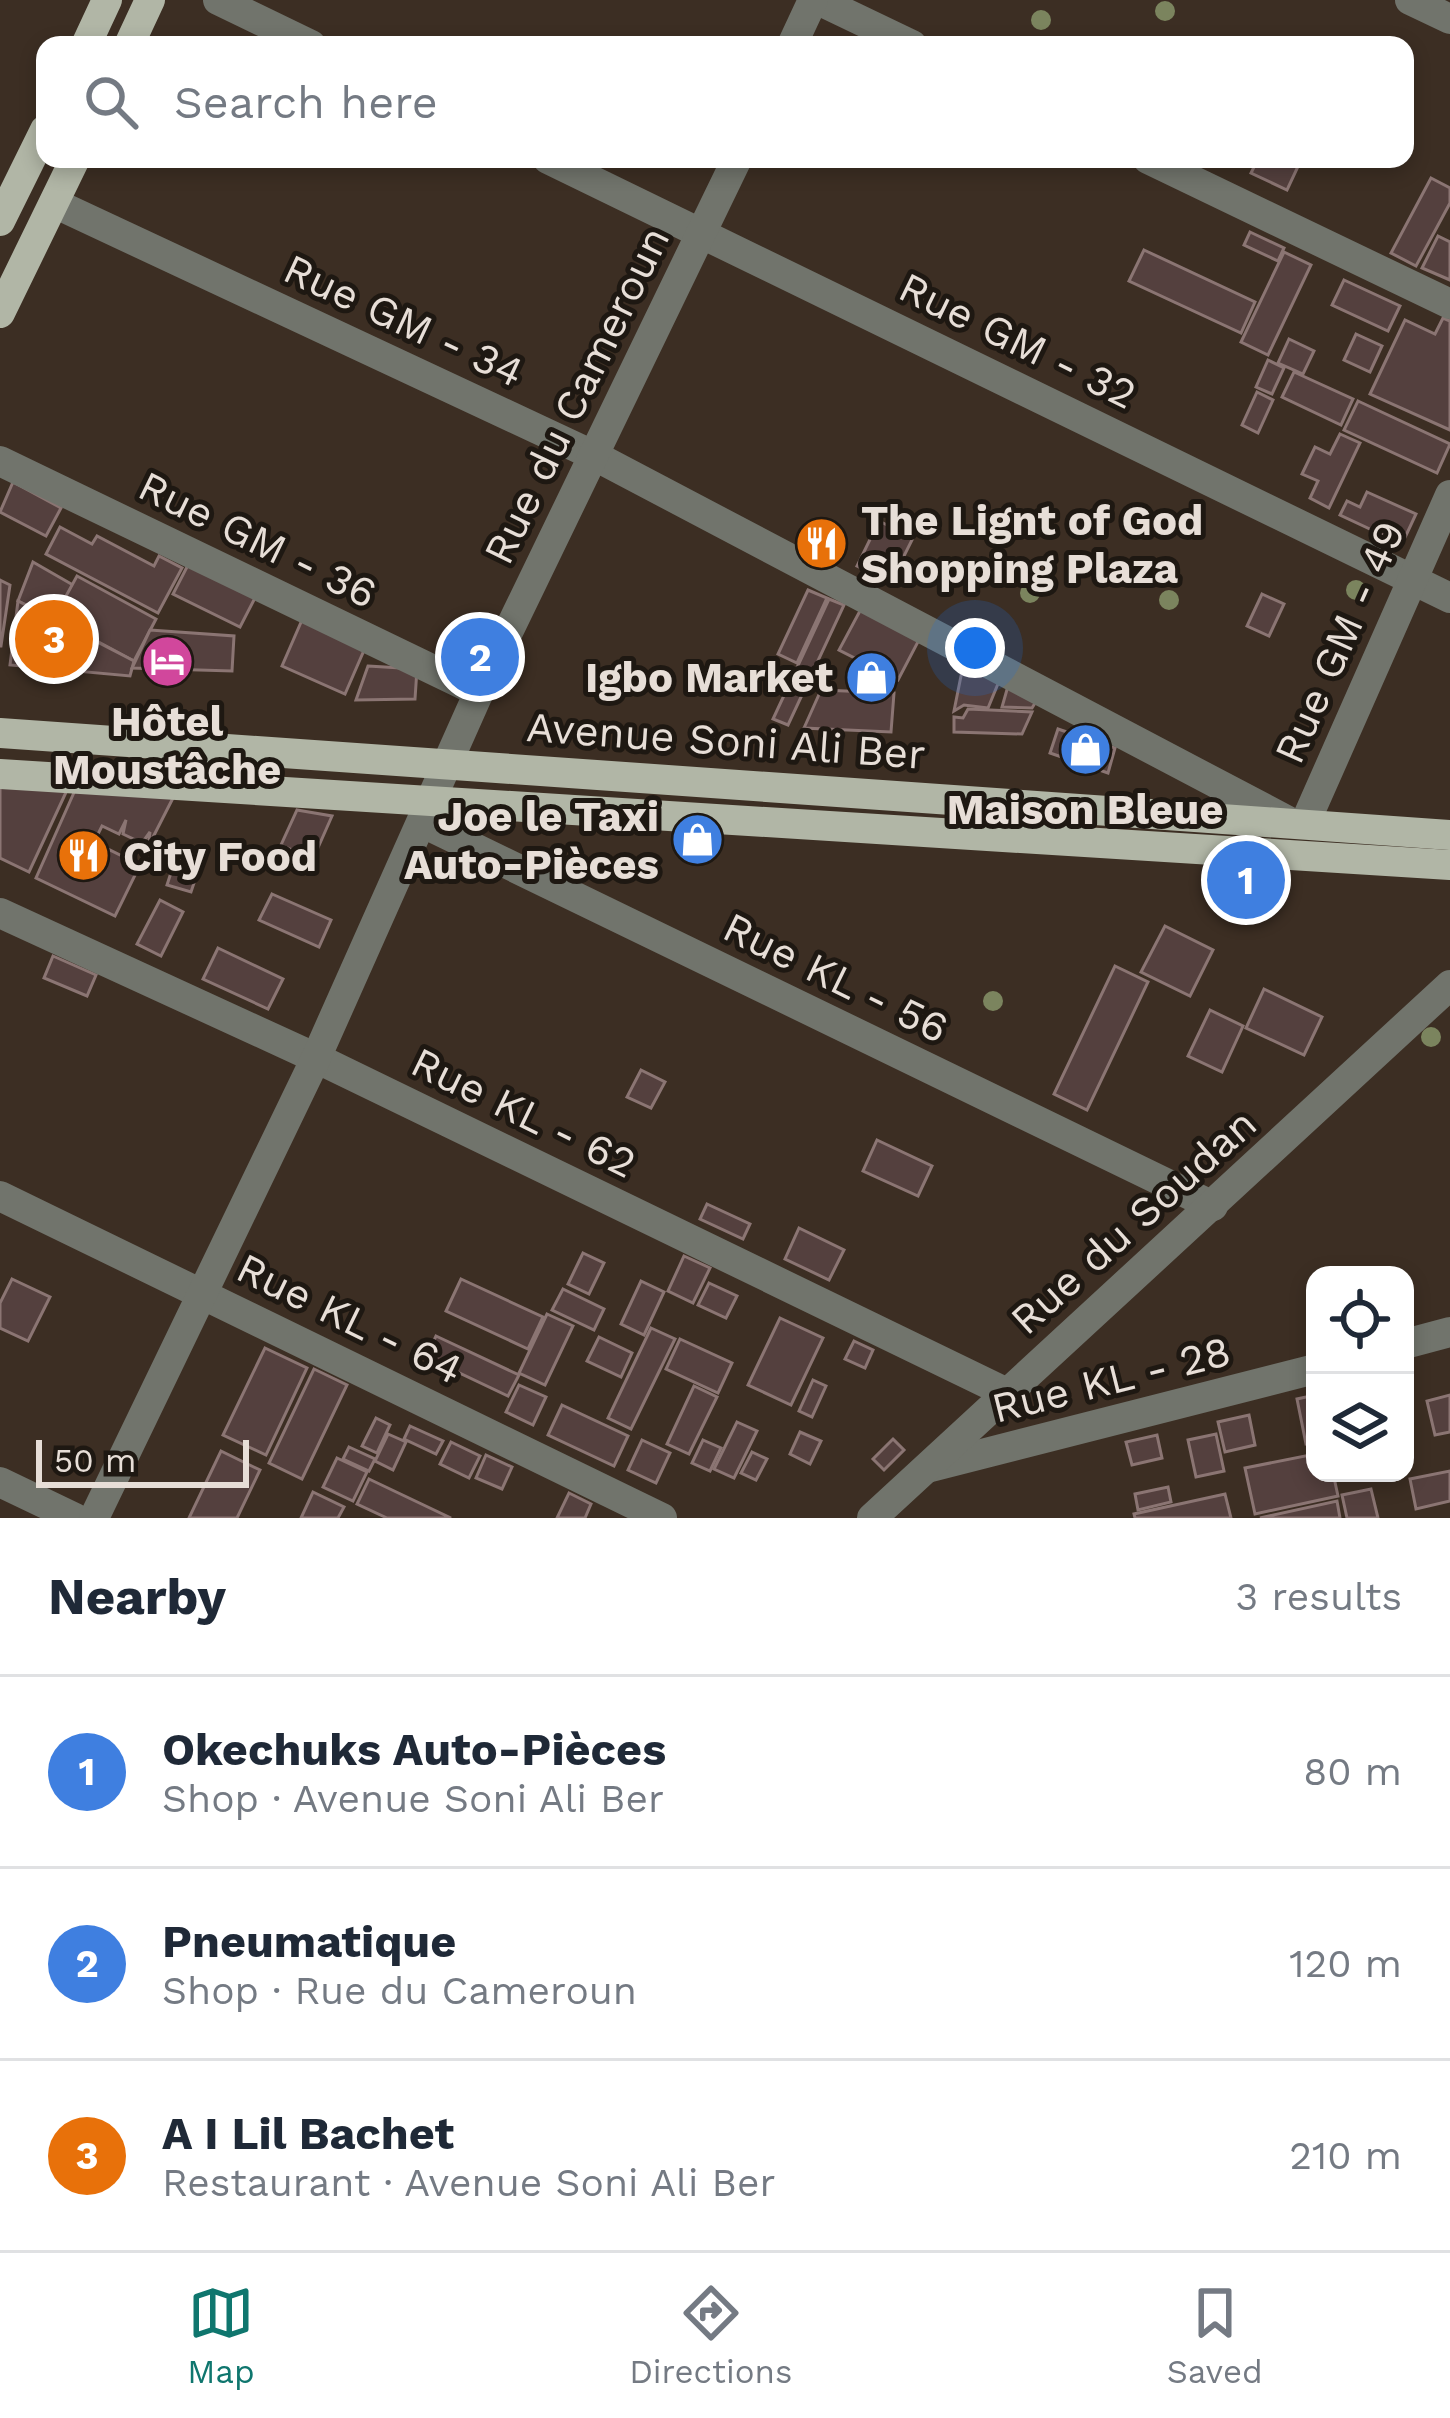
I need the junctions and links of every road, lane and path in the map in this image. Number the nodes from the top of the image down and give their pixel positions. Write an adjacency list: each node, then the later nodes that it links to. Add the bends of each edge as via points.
1 (106, 0): 7 (main road)
2 (150, 0): 8 (main road)
3 (218, 0): 9 (street)
4 (816, 0): 10 (street); 11 (street)
5 (1410, 0): 6 (street)
6 (1450, 19)
7 (90, 36)
8 (133, 36)
9 (292, 36)
10 (796, 36)
11 (893, 36)
12 (36, 143): 17 (main road)
13 (71, 168): 18 (main road)
14 (567, 168): 20 (street, Rue GM - 32)
15 (733, 168): 20 (street, Rue du Cameroun)
16 (1167, 168): 21 (street)
17 (9, 181): 19 (main road)
18 (54, 203): 22 (main road); 23 (street, Rue GM - 34)
19 (0, 221)
20 (701, 233): 23 (street, Rue du Cameroun); 26 (street, Rue GM - 32)
21 (1450, 304)
22 (0, 313)
23 (595, 455): 28 (street, Rue du Cameroun); 33 (street, Rue GM - 34)
24 (0, 461): 28 (street, Rue GM - 36)
25 (1450, 495): 26 (street, Rue GM - 49)
26 (1414, 581): 27 (street, Rue GM - 32); 33 (street, Rue GM - 49)
27 (1450, 598)
28 (479, 692): 30 (street, Rue du Cameroun)
29 (0, 733): 30 (main road, Avenue Soni Ali Ber)
30 (449, 764): 32 (street, Rue du Cameroun); 33 (main road, Avenue Soni Ali Ber)
31 (0, 774): 32 (main road, Avenue Soni Ali Ber)
32 (429, 811): 34 (main road, Avenue Soni Ali Ber); 37 (street, Rue du Cameroun); 39 (street, Rue KL - 56)
33 (1296, 822): 34 (main road, Avenue Soni Ali Ber)
34 (1444, 850)
35 (0, 914): 37 (street, Rue KL - 62)
36 (1450, 986): 39 (street, Rue du Soudan)
37 (316, 1058): 40 (street, Rue du Cameroun); 44 (street, Rue KL - 62)
38 (0, 1196): 40 (street, Rue KL - 64)
39 (1213, 1206): 44 (street, Rue du Soudan)
40 (205, 1293): 48 (street, Rue du Cameroun); 49 (street, Rue KL - 64)
41 (1450, 1332): 42 (street)
42 (1414, 1342)
43 (1306, 1371): 45 (street, Rue KL - 28)
44 (1007, 1394): 45 (street, Rue du Soudan)
45 (926, 1468): 50 (street, Rue du Soudan)
46 (0, 1482): 47 (street)
47 (75, 1518)
48 (94, 1518)
49 (662, 1518)
50 (872, 1518)

